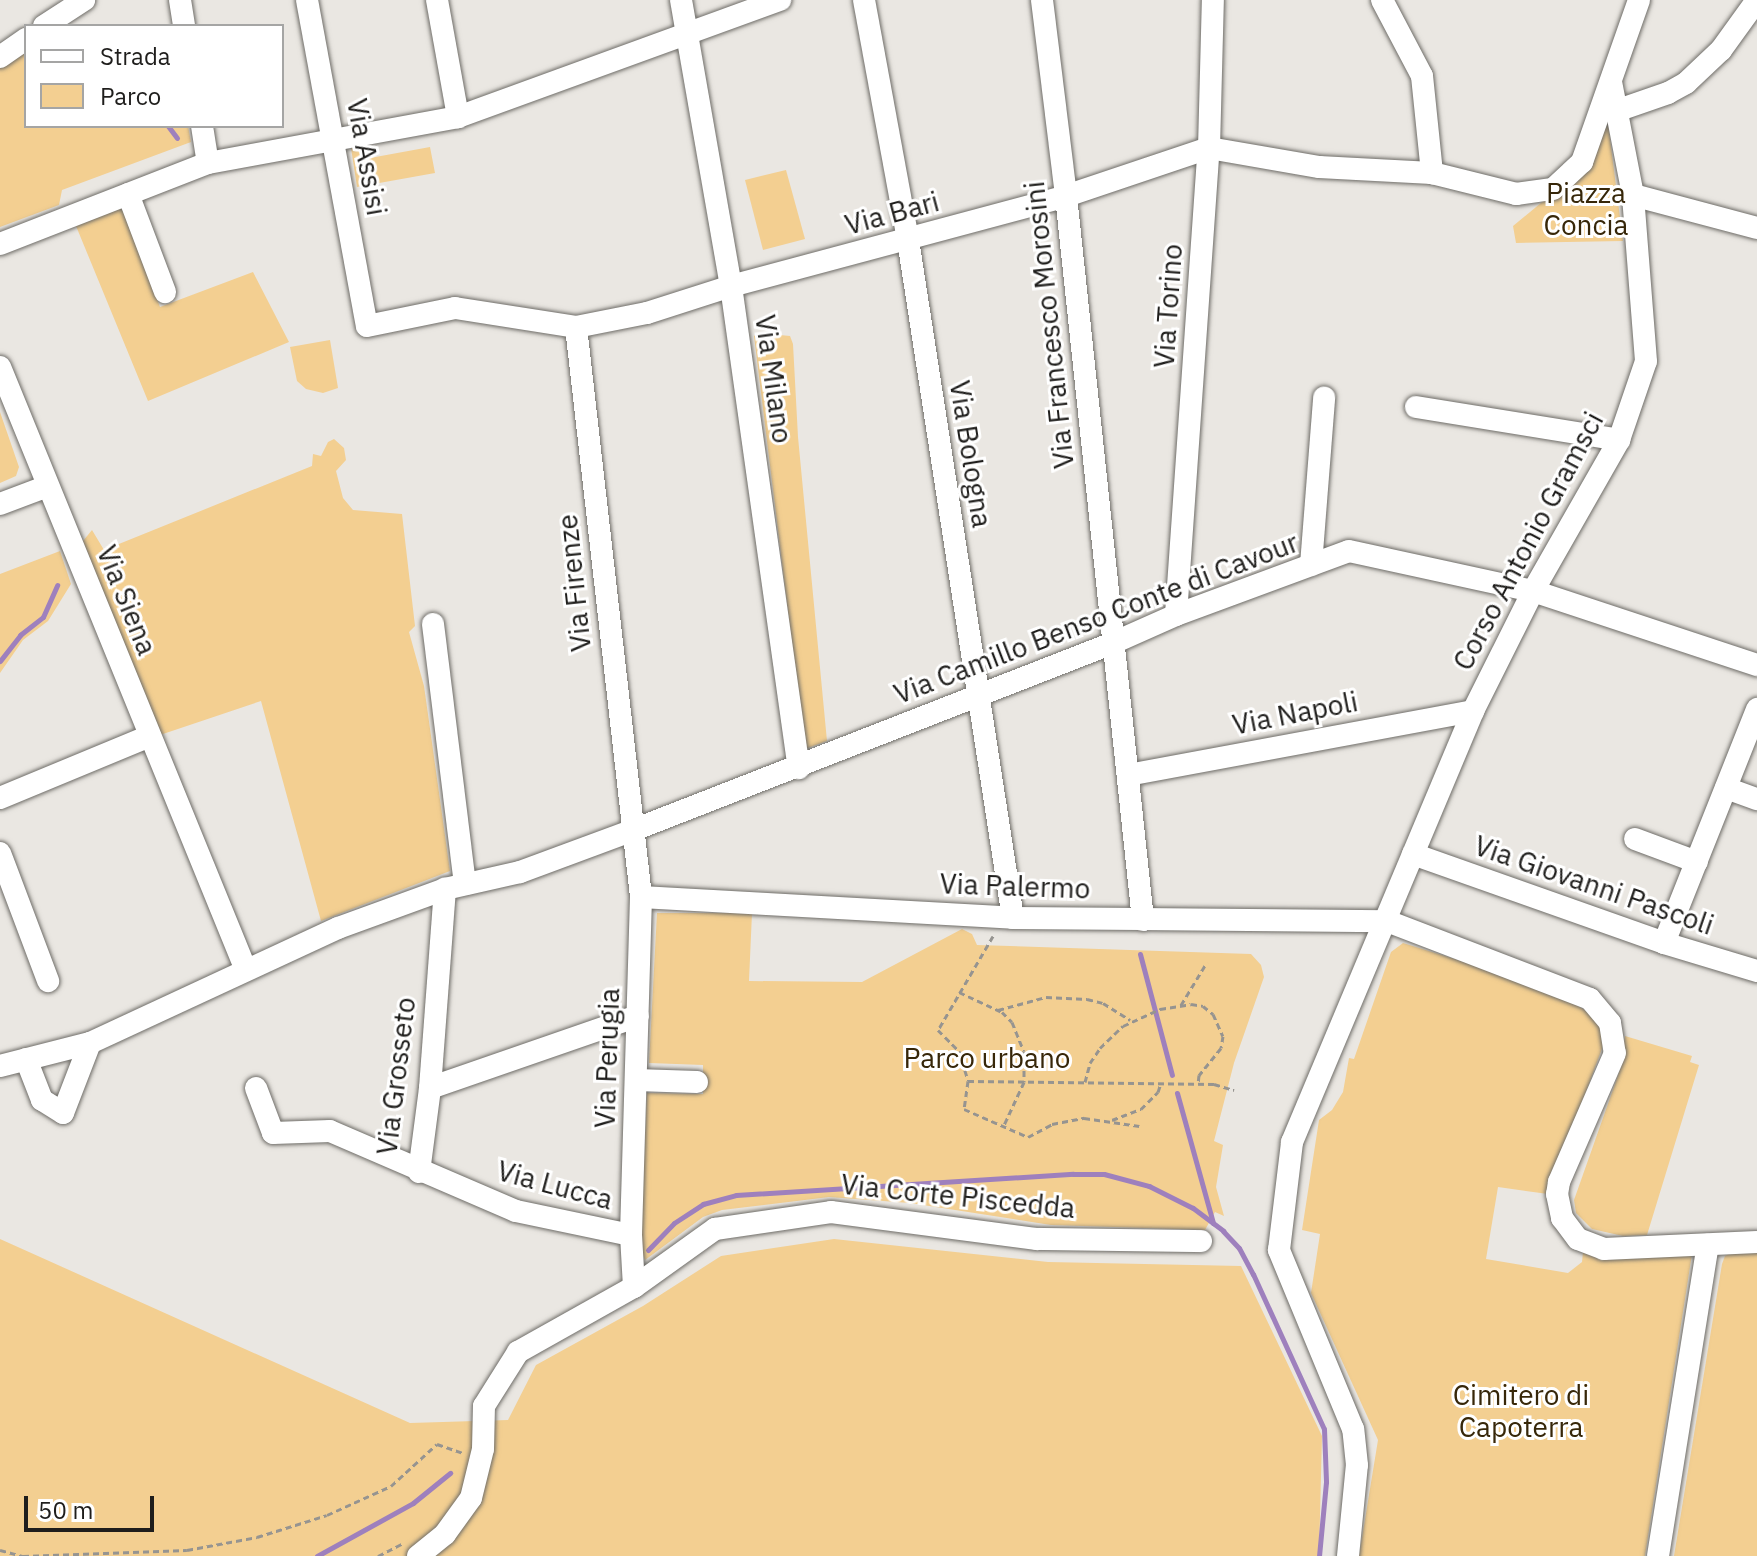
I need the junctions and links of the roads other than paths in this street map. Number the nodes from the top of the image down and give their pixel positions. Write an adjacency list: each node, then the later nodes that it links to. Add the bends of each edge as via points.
1 (84, 0): 13 (street)
2 (180, 0): 14 (street)
3 (307, 0): 22 (street, Via Assisi)
4 (437, 0): 20 (street)
5 (681, 0): 15 (street, Via Milano)
6 (780, 0): 15 (street)
7 (864, 0): 30 (street, Via Bologna)
8 (1042, 0): 28 (street, Via Francesco Morosini)
9 (1213, 0): 23 (street, Via Torino)
10 (1382, 0): 25 (street, via 1422,76)
11 (1639, 0): 18 (street)
12 (1757, 0): 19 (street, via 1721,50 1686,83)
13 (47, 24)
14 (184, 24)
15 (686, 33): 20 (street); 32 (street, Via Milano)
16 (24, 40): 17 (street)
17 (0, 57)
18 (1610, 81): 19 (street, Corso Antonio Gramsci); 25 (street, Via Bari, via 1582,162 1553,189 1516,194)
19 (1616, 111): 27 (street, Corso Antonio Gramsci)
20 (458, 117): 22 (street)
21 (202, 128): 24 (street)
22 (334, 141): 24 (street); 34 (street, Via Assisi)
23 (1209, 148): 25 (street, Via Bari, via 1319,167); 28 (street, Via Bari); 44 (street, Via Torino)
24 (208, 163): 26 (street)
25 (1432, 173)
26 (128, 194): 31 (street); 33 (street)
27 (1633, 195): 29 (street); 39 (street, Corso Antonio Gramsci, via 1646,361)
28 (1066, 196): 30 (street, Via Bari); 46 (street, Via Francesco Morosini)
29 (1757, 228)
30 (908, 240): 32 (street, Via Bari); 48 (street, Via Bologna)
31 (0, 244)
32 (731, 286): 35 (street, Via Bari, via 647,313); 52 (street, Via Milano)
33 (165, 292)
34 (367, 326): 35 (street, Via Bari, via 455,308)
35 (576, 327): 57 (street, Via Firenze)
36 (0, 367): 40 (street, Via Siena)
37 (1324, 398): 42 (street)
38 (1416, 407): 39 (street)
39 (1619, 440): 43 (street, Corso Antonio Gramsci)
40 (48, 486): 41 (street); 51 (street, Via Siena)
41 (0, 504)
42 (1311, 565): 43 (street, Via Camillo Benso Conte di Cavour, via 1349,551); 44 (street, Via Camillo Benso Conte di Cavour)
43 (1533, 591): 47 (street, Via Camillo Benso Conte di Cavour); 50 (street, Corso Antonio Gramsci)
44 (1176, 615): 46 (street, Via Camillo Benso Conte di Cavour)
45 (433, 624): 62 (street)
46 (1113, 643): 48 (street, Via Camillo Benso Conte di Cavour); 53 (street, Via Francesco Morosini)
47 (1757, 665)
48 (978, 694): 52 (street, Via Camillo Benso Conte di Cavour); 64 (street, Via Bologna)
49 (1757, 709): 54 (street)
50 (1473, 711): 53 (street, Via Napoli); 60 (street, Corso Antonio Gramsci)
51 (150, 736): 55 (street); 68 (street, Via Siena)
52 (799, 768): 57 (street, Via Camillo Benso Conte di Cavour)
53 (1128, 775): 65 (street, Via Francesco Morosini)
54 (1726, 788): 56 (street); 61 (street)
55 (0, 798)
56 (1757, 799)
57 (631, 831): 62 (street, Via Camillo Benso Conte di Cavour, via 520,872); 63 (street, Via Perugia)
58 (1635, 839): 61 (street)
59 (0, 853): 70 (street)
60 (1413, 854): 66 (street, Corso Antonio Gramsci); 67 (street, Via Giovanni Pascoli)
61 (1697, 862): 67 (street)
62 (455, 886): 68 (street, Via Camillo Benso Conte di Cavour, via 338,928); 78 (street, Via Grosseto)
63 (641, 897): 64 (street, Via Palermo); 71 (street, Via Perugia)
64 (1003, 917): 65 (street, Via Palermo)
65 (1143, 920): 66 (street, Via Palermo)
66 (1387, 921): 83 (street, via 1590,999 1610,1023 1615,1053 1559,1182 1562,1218 1578,1239 1604,1249); 86 (street, Corso Antonio Gramsci, via 1292,1142 1279,1250 1353,1429 1357,1465)
67 (1664, 943): 69 (street, Via Giovanni Pascoli)
68 (246, 970): 72 (street, Via Camillo Benso Conte di Cavour)
69 (1757, 971)
70 (48, 981)
71 (638, 1016): 75 (street, Via Perugia); 78 (street)
72 (90, 1043): 73 (street, Via Camillo Benso Conte di Cavour); 73 (street, via 63,1113 42,1100)
73 (26, 1059): 74 (street, Via Camillo Benso Conte di Cavour)
74 (0, 1066)
75 (636, 1080): 76 (street); 80 (street, Via Perugia)
76 (697, 1082)
77 (256, 1088): 79 (street, Via Grosseto, via 273,1133 330,1131)
78 (430, 1088): 79 (street, Via Grosseto)
79 (419, 1172): 80 (street, Via Lucca, via 516,1211)
80 (631, 1235): 84 (street, Via Perugia)
81 (1201, 1241): 84 (street, Via Corte Piscedda, via 1037,1239 831,1212 715,1229)
82 (1757, 1242): 83 (street)
83 (1708, 1245): 87 (street)
84 (634, 1287): 85 (street, Via Corte Piscedda, via 518,1352 484,1406 471,1498 445,1534)
85 (418, 1556)
86 (1348, 1556)
87 (1658, 1556)

